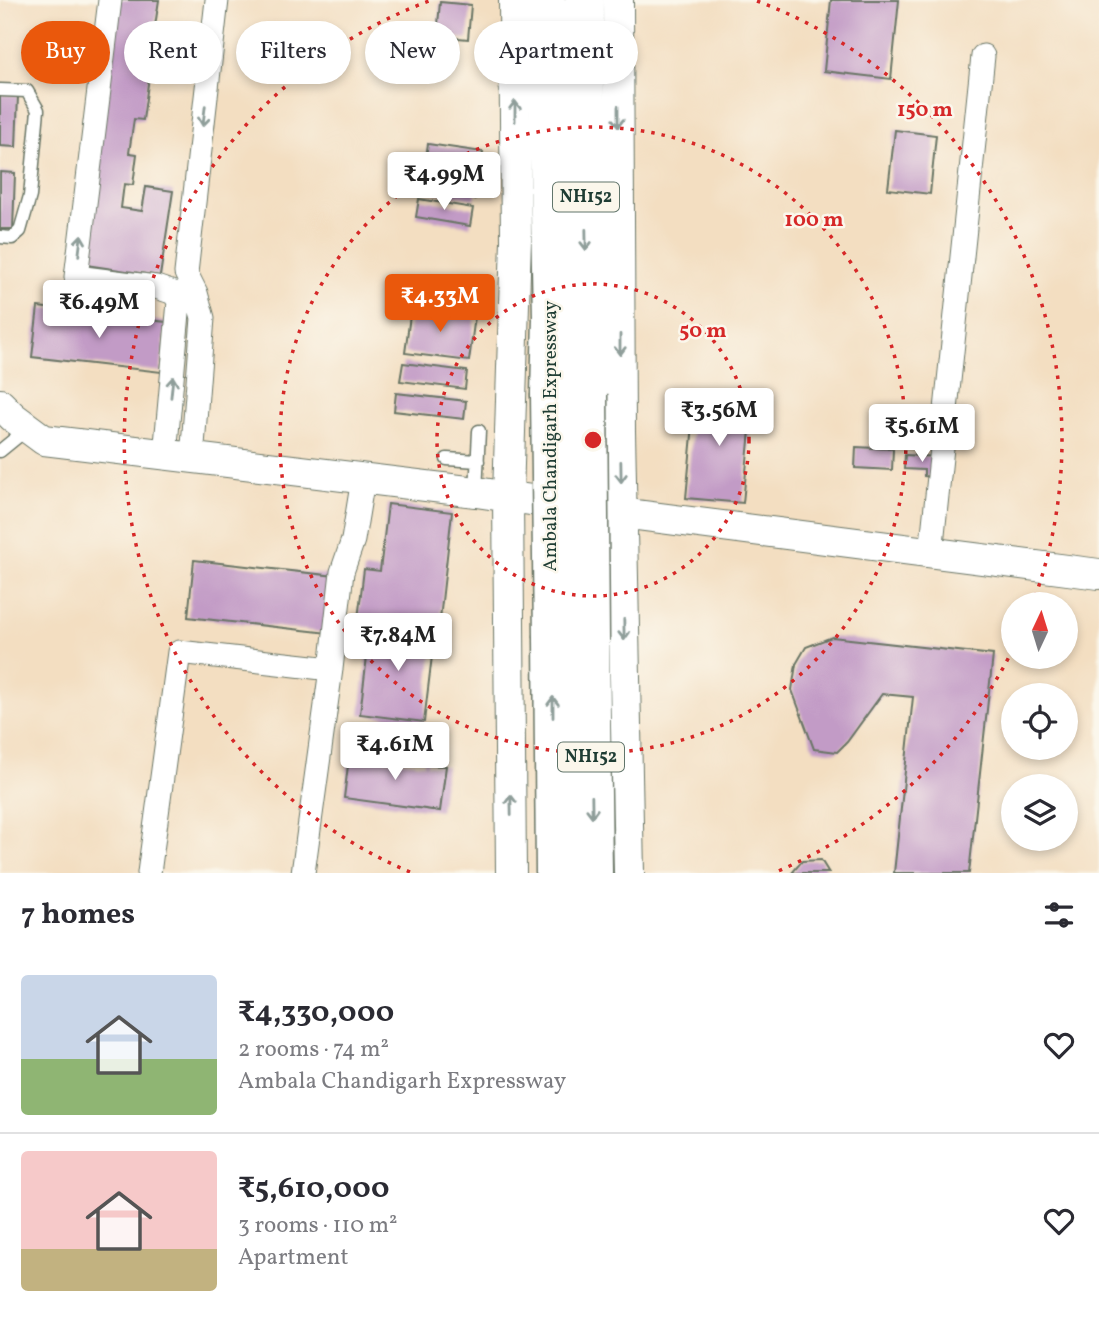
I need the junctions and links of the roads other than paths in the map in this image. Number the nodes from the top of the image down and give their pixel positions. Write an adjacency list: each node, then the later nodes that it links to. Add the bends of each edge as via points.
1 (110, 0): 15 (street, one-way to 1, via 179,302 174,293 156,286 76,277)
2 (218, 0): 15 (street, one-way to 15, via 186,273 203,318)
3 (514, 0): 11 (street, one-way to 3, via 516,240)
4 (547, 0): 30 (highway, Ambala Chandigarh Expressway / NH152, one-way to 4, bridge)
5 (584, 0): 31 (highway, Ambala Chandigarh Expressway / NH152, one-way to 31, bridge)
6 (618, 0): 12 (street, one-way to 12)
7 (983, 57): 22 (street)
8 (0, 90): 9 (lane, via 27,91 38,110 30,196 20,231)
9 (0, 237)
10 (9, 416): 14 (lane); 15 (street, via 44,440)
11 (509, 425): 12 (street, via 545,451 601,448); 20 (street)
12 (620, 430): 21 (street, one-way to 21)
13 (479, 431): 17 (lane)
14 (0, 451)
15 (179, 456): 18 (street)
16 (447, 459): 17 (lane)
17 (478, 461): 19 (lane)
18 (356, 478): 19 (street); 26 (street, via 353,540 342,572)
19 (476, 492): 20 (street)
20 (508, 496): 21 (street); 24 (street)
21 (621, 513): 22 (street); 25 (street)
22 (931, 553): 23 (street)
23 (1099, 574)
24 (508, 583): 25 (street, via 535,549 568,542 600,550); 29 (street, one-way to 24)
25 (623, 595): 32 (street, one-way to 32)
26 (331, 669): 27 (street, via 179,652); 28 (street)
27 (149, 873)
28 (303, 873)
29 (511, 873)
30 (555, 873)
31 (593, 873)
32 (629, 873)

